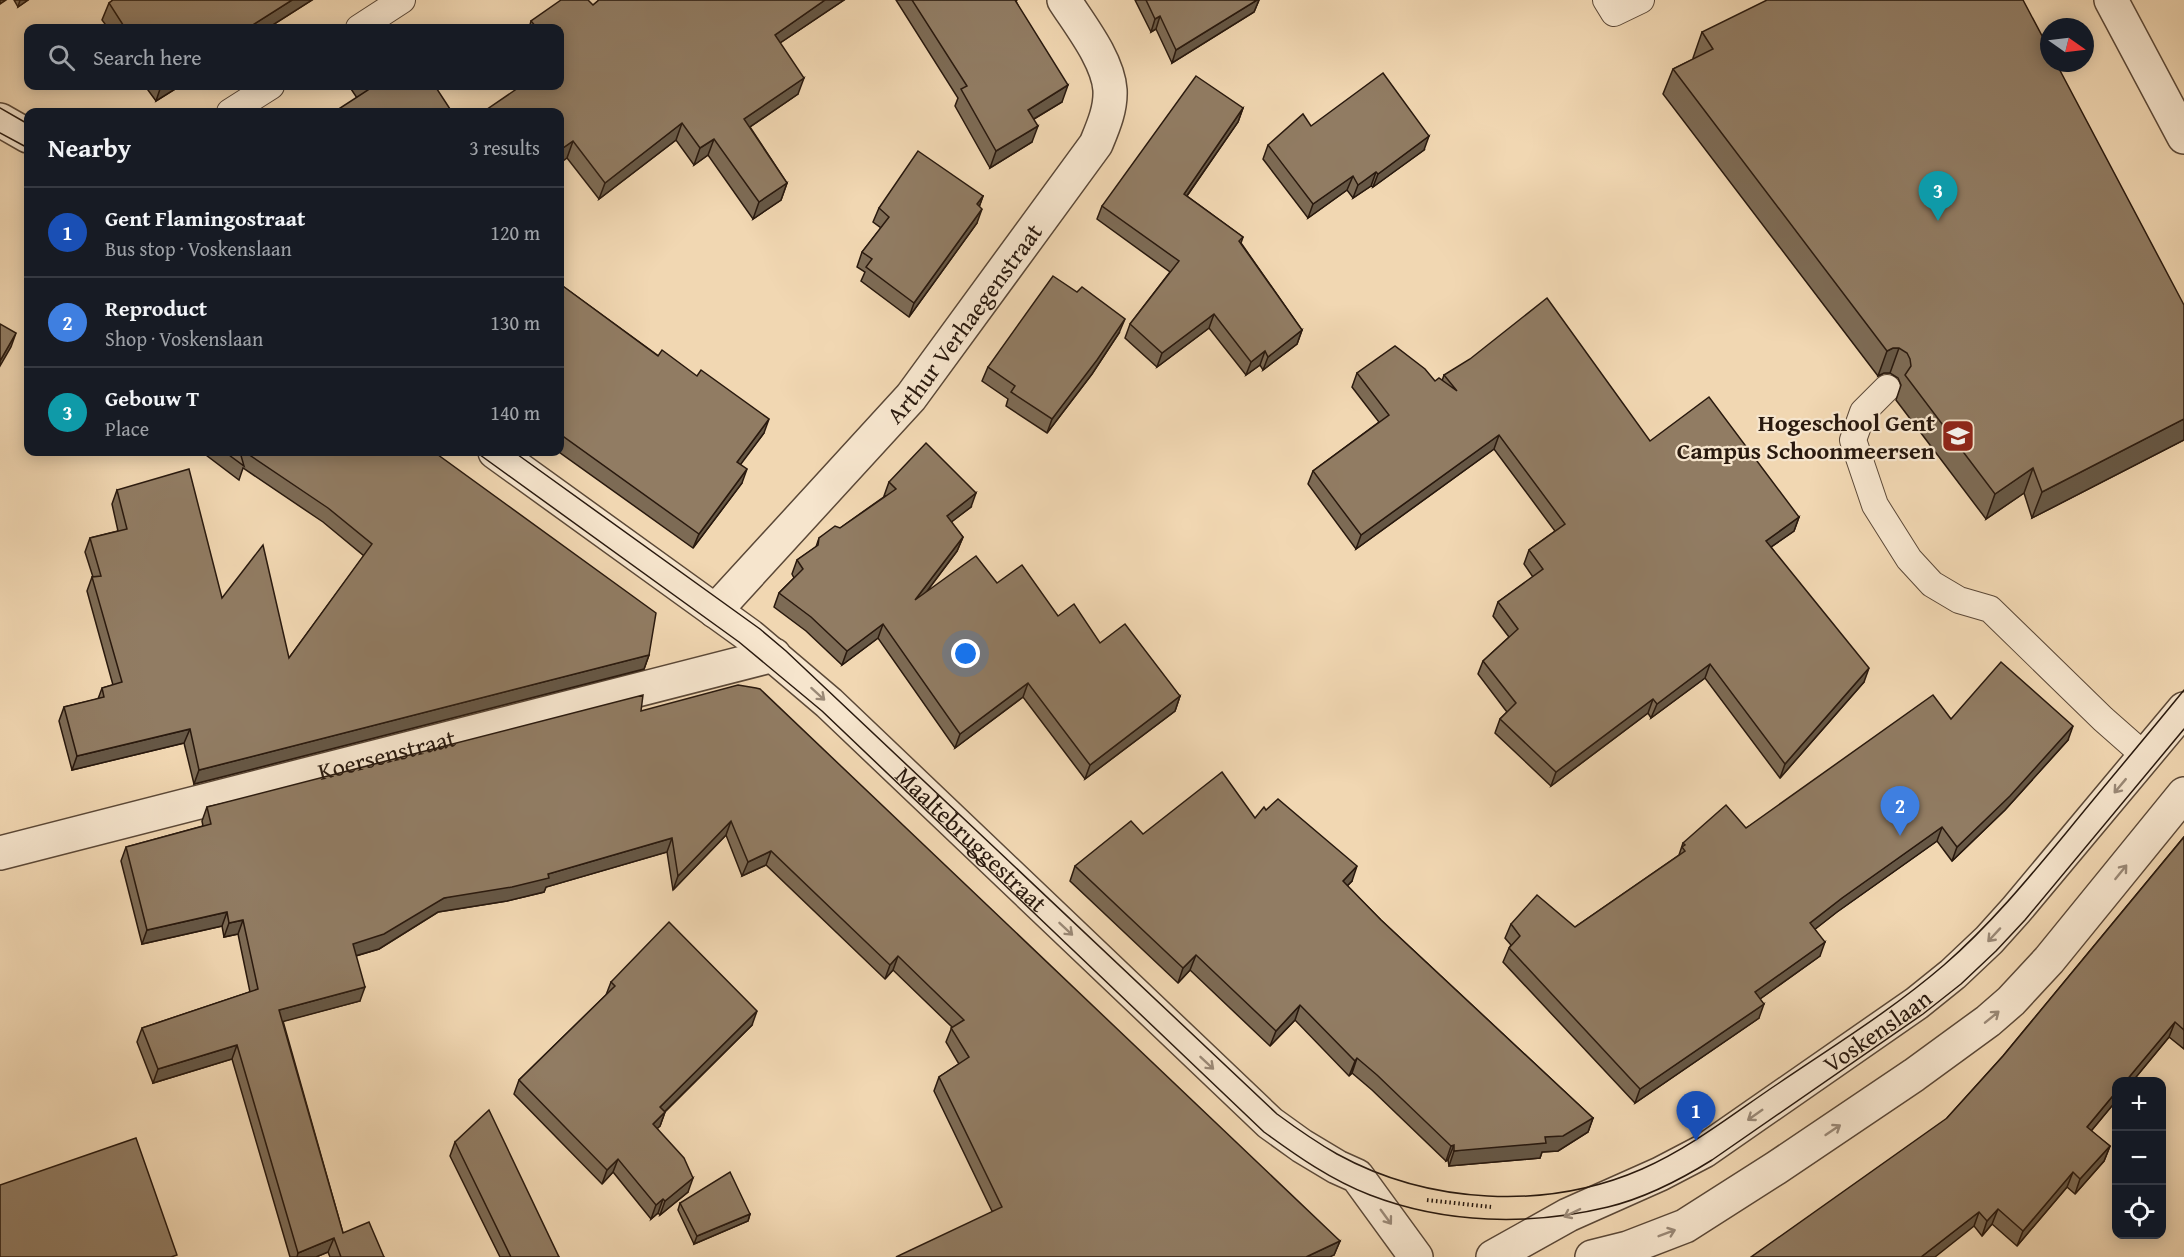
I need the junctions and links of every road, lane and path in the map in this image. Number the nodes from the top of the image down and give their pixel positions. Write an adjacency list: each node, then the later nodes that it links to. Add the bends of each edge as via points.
1 (402, 0): 6 (lane)
2 (1064, 0): 14 (street, Arthur Verhaegenstraat, via 1104,65 1110,90 1106,119 1096,144 911,397)
3 (1606, 0): 4 (lane, via 1614,14)
4 (1641, 0)
5 (2111, 0): 11 (street)
6 (365, 24)
7 (265, 90): 8 (lane)
8 (236, 108)
9 (0, 120): 10 (street)
10 (24, 134)
11 (2184, 137)
12 (1887, 388): 17 (lane, via 1863,412 1853,440 1875,505 1909,559 1932,584 1959,600 1990,609)
13 (501, 456): 14 (street, Maaltebruggestraat)
14 (715, 611): 15 (street, Maaltebruggestraat)
15 (774, 655): 19 (street, Koersenstraat); 22 (street, Maaltebruggestraat, one-way to 22, via 1270,1123 1357,1176)
16 (2184, 709): 17 (street, Voskenslaan)
17 (2145, 756): 23 (street, Voskenslaan, one-way to 23, via 1989,940 1917,1003 1691,1159 1568,1215)
18 (2184, 794): 24 (street, one-way to 18, via 1685,1226 1914,1075 1988,1021 2049,960)
19 (0, 853)
20 (1425, 1199): 21 (path)
21 (1501, 1208)
22 (1416, 1257)
23 (1493, 1257)
24 (1592, 1257)

